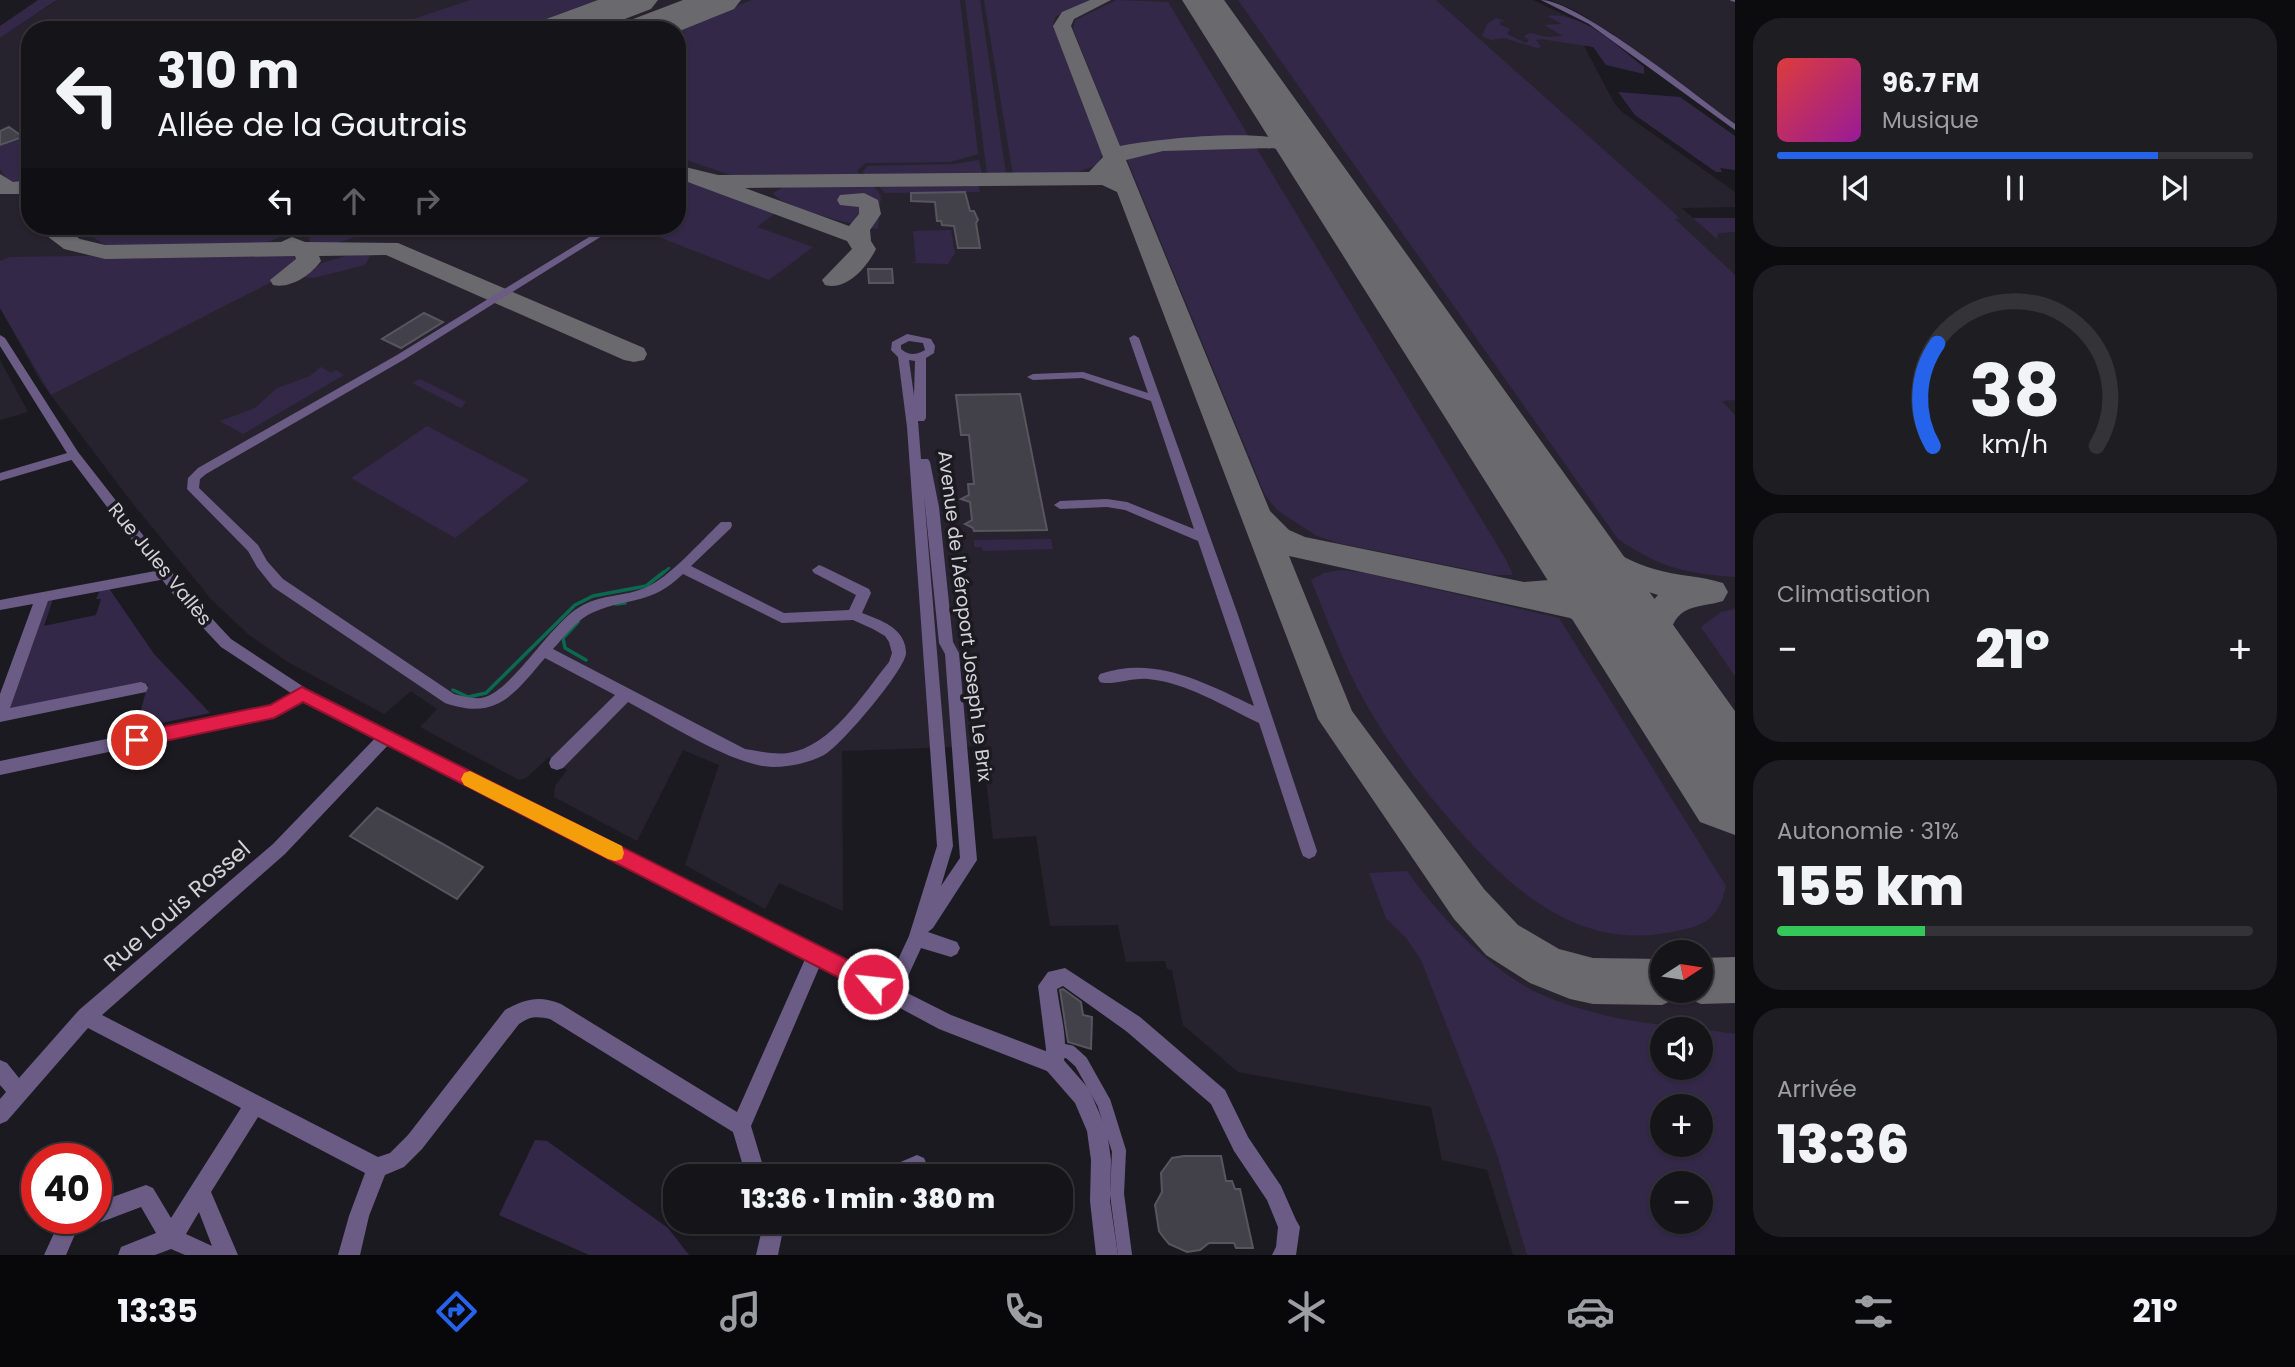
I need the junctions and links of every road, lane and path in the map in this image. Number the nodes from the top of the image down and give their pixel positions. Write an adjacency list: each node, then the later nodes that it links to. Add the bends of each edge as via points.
1 (1544, 0): 2 (street, via 1591,23)
2 (1735, 128)
3 (598, 235): 19 (street, via 401,357 202,471 192,484 253,548 278,583 450,699 476,706 498,699)
4 (0, 338): 8 (street, Rue Jules Vallès)
5 (1133, 338): 7 (street)
6 (1033, 377): 7 (street, via 1083,375)
7 (1155, 399): 12 (street)
8 (74, 455): 9 (street); 15 (street, Rue Jules Vallès)
9 (0, 477)
10 (1060, 505): 12 (street, via 1127,506)
11 (726, 526): 13 (street)
12 (1202, 537): 25 (street)
13 (682, 567): 18 (street, via 782,618); 19 (street, via 648,593 588,608)
14 (819, 570): 18 (street, via 864,593)
15 (166, 574): 16 (street); 23 (street, Rue Jules Vallès, via 226,643)
16 (42, 597): 17 (street); 24 (street)
17 (0, 605)
18 (854, 615): 22 (street, via 890,632 899,653 896,664 863,705 819,750 789,760 742,755)
19 (543, 650): 22 (street)
20 (1105, 678): 25 (street, via 1161,674)
21 (141, 688): 24 (street)
22 (627, 693): 27 (street)
23 (302, 694): 26 (street, Rue Jules Vallès); 28 (street, via 274,711)
24 (0, 715)
25 (1264, 718): 29 (street)
26 (387, 736): 34 (street, Rue Jules Vallès); 36 (street, Rue Louis Rossel, via 279,849)
27 (557, 763)
28 (0, 768)
29 (1309, 851)
30 (939, 866): 31 (street); 31 (street, Avenue de l'Aéroport Joseph Le Brix, via 945,846 913,427 912,357 922,387 924,468 933,507 946,643 952,653 965,791 969,860); 32 (street, Avenue de l'Aéroport Joseph Le Brix)
31 (957, 876): 32 (street, Avenue de l'Aéroport Joseph Le Brix)
32 (917, 938): 33 (street); 35 (street, Avenue de l'Aéroport Joseph Le Brix)
33 (951, 947)
34 (816, 954): 35 (street, Rue Jules Vallès); 42 (street)
35 (891, 994): 37 (street, Rue Jules Vallès, via 946,1021)
36 (86, 1017): 39 (street, Rue Louis Rossel); 40 (street)
37 (1055, 1057): 56 (street, via 1082,1096 1097,1131); 57 (street, via 1070,1052 1081,1062 1104,1103 1119,1151 1117,1194); 58 (street, via 1040,982 1065,977 1133,1024 1219,1097 1289,1227)
38 (0, 1070): 39 (street)
39 (19, 1093): 41 (street, Rue Louis Rossel)
40 (255, 1103): 44 (street); 45 (street)
41 (0, 1114)
42 (741, 1126): 43 (street); 44 (street, via 586,1029 538,1007 512,1017 415,1142 397,1160)
43 (752, 1164)
44 (377, 1168): 54 (street)
45 (201, 1192): 49 (street); 53 (street)
46 (112, 1208): 49 (street, via 146,1195)
47 (64, 1234): 50 (street)
48 (774, 1234): 55 (street)
49 (171, 1238): 51 (street); 52 (street)
50 (55, 1255)
51 (129, 1255)
52 (209, 1255)
53 (227, 1255)
54 (349, 1255)
55 (767, 1255)
56 (1107, 1255)
57 (1125, 1255)
58 (1283, 1255)

